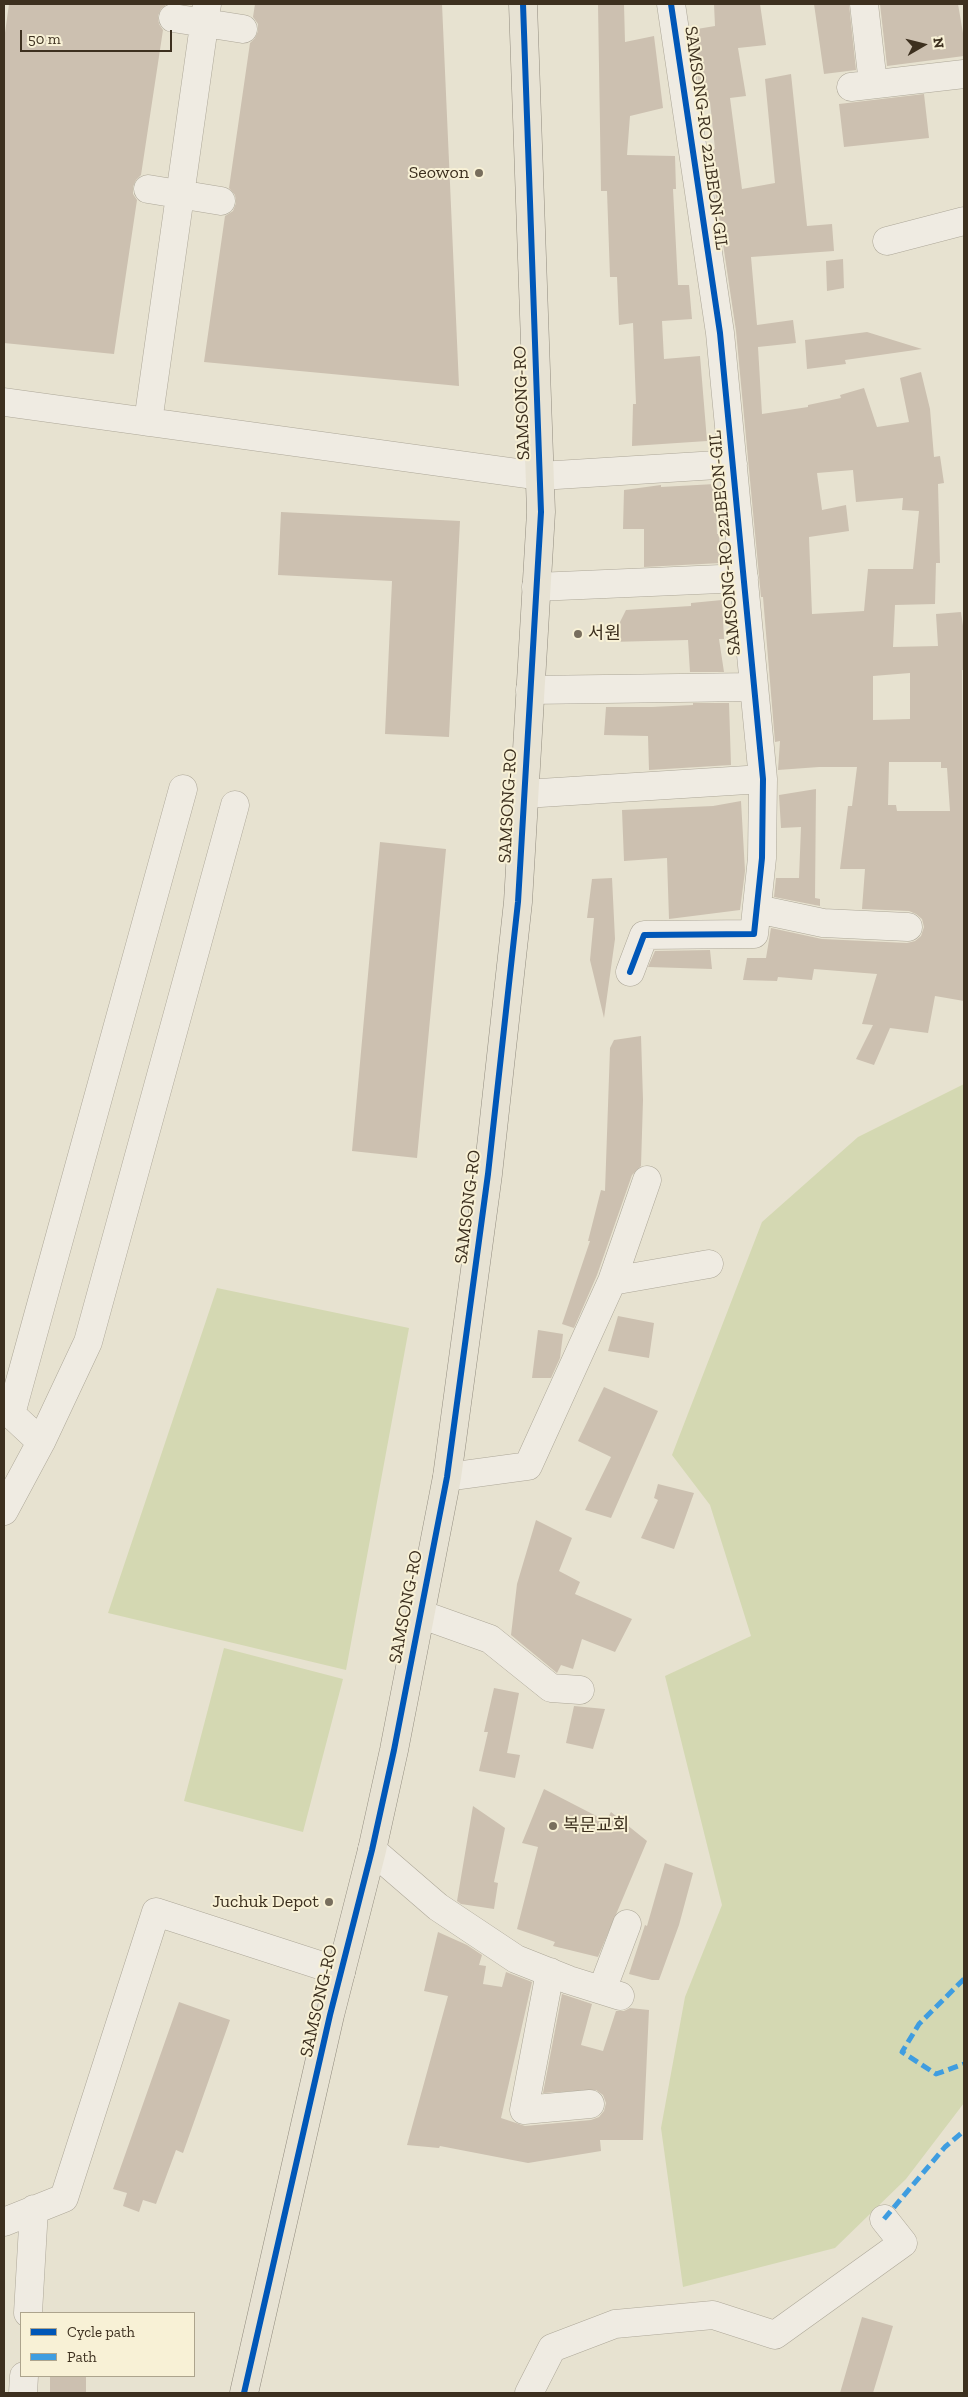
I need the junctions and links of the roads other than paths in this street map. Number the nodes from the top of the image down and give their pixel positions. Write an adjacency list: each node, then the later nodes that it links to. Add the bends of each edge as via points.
1 (523, 4): 16 (main road, SAMSONG-RO)
2 (671, 4): 15 (street, SAMSONG-RO 221BEON-GIL, via 720,333)
3 (864, 4): 7 (street, via 862,85)
4 (206, 13): 5 (street); 6 (street); 9 (street)
5 (173, 18)
6 (243, 30)
7 (964, 74)
8 (148, 189): 9 (street)
9 (181, 194): 10 (street); 14 (street)
10 (221, 201)
11 (964, 221): 12 (street)
12 (887, 241)
13 (4, 402): 14 (street)
14 (148, 422): 16 (street)
15 (733, 464): 16 (street, SAMSONG-RO); 17 (street, SAMSONG-RO 221BEON-GIL)
16 (540, 476): 18 (main road, SAMSONG-RO)
17 (744, 578): 18 (street); 19 (street, SAMSONG-RO 221BEON-GIL)
18 (536, 587): 20 (main road, SAMSONG-RO)
19 (753, 687): 20 (street); 21 (street, SAMSONG-RO 221BEON-GIL)
20 (530, 690): 23 (main road, SAMSONG-RO)
21 (763, 780): 23 (street, SAMSONG-RO); 25 (street, SAMSONG-RO 221BEON-GIL, via 762,858)
22 (183, 790): 31 (street, via 11,1414)
23 (524, 794): 32 (main road, SAMSONG-RO, via 518,902 489,1164)
24 (235, 805): 31 (street, via 88,1342)
25 (757, 909): 26 (street, via 824,923); 27 (street, SAMSONG-RO 221BEON-GIL, via 754,934 644,935)
26 (908, 927)
27 (630, 972)
28 (647, 1180): 30 (street)
29 (709, 1264): 30 (street)
30 (612, 1281): 32 (street, via 528,1466)
31 (41, 1442): 33 (street)
32 (447, 1477): 34 (main road, SAMSONG-RO)
33 (4, 1511)
34 (420, 1614): 35 (street, via 490,1639 551,1688); 36 (main road, SAMSONG-RO)
35 (580, 1690)
36 (372, 1850): 38 (main road, SAMSONG-RO); 39 (street, via 438,1907 516,1959)
37 (627, 1924): 39 (street, via 611,1993)
38 (341, 1972): 41 (street, via 156,1912 64,2198); 47 (main road, SAMSONG-RO)
39 (550, 1972): 40 (street, via 524,2110)
40 (590, 2104)
41 (34, 2210): 43 (street); 44 (street)
42 (884, 2219): 48 (street, via 903,2243 775,2335 713,2315 615,2324 552,2348)
43 (4, 2222)
44 (28, 2312)
45 (24, 2377): 46 (street)
46 (23, 2393)
47 (244, 2393)
48 (530, 2393)

